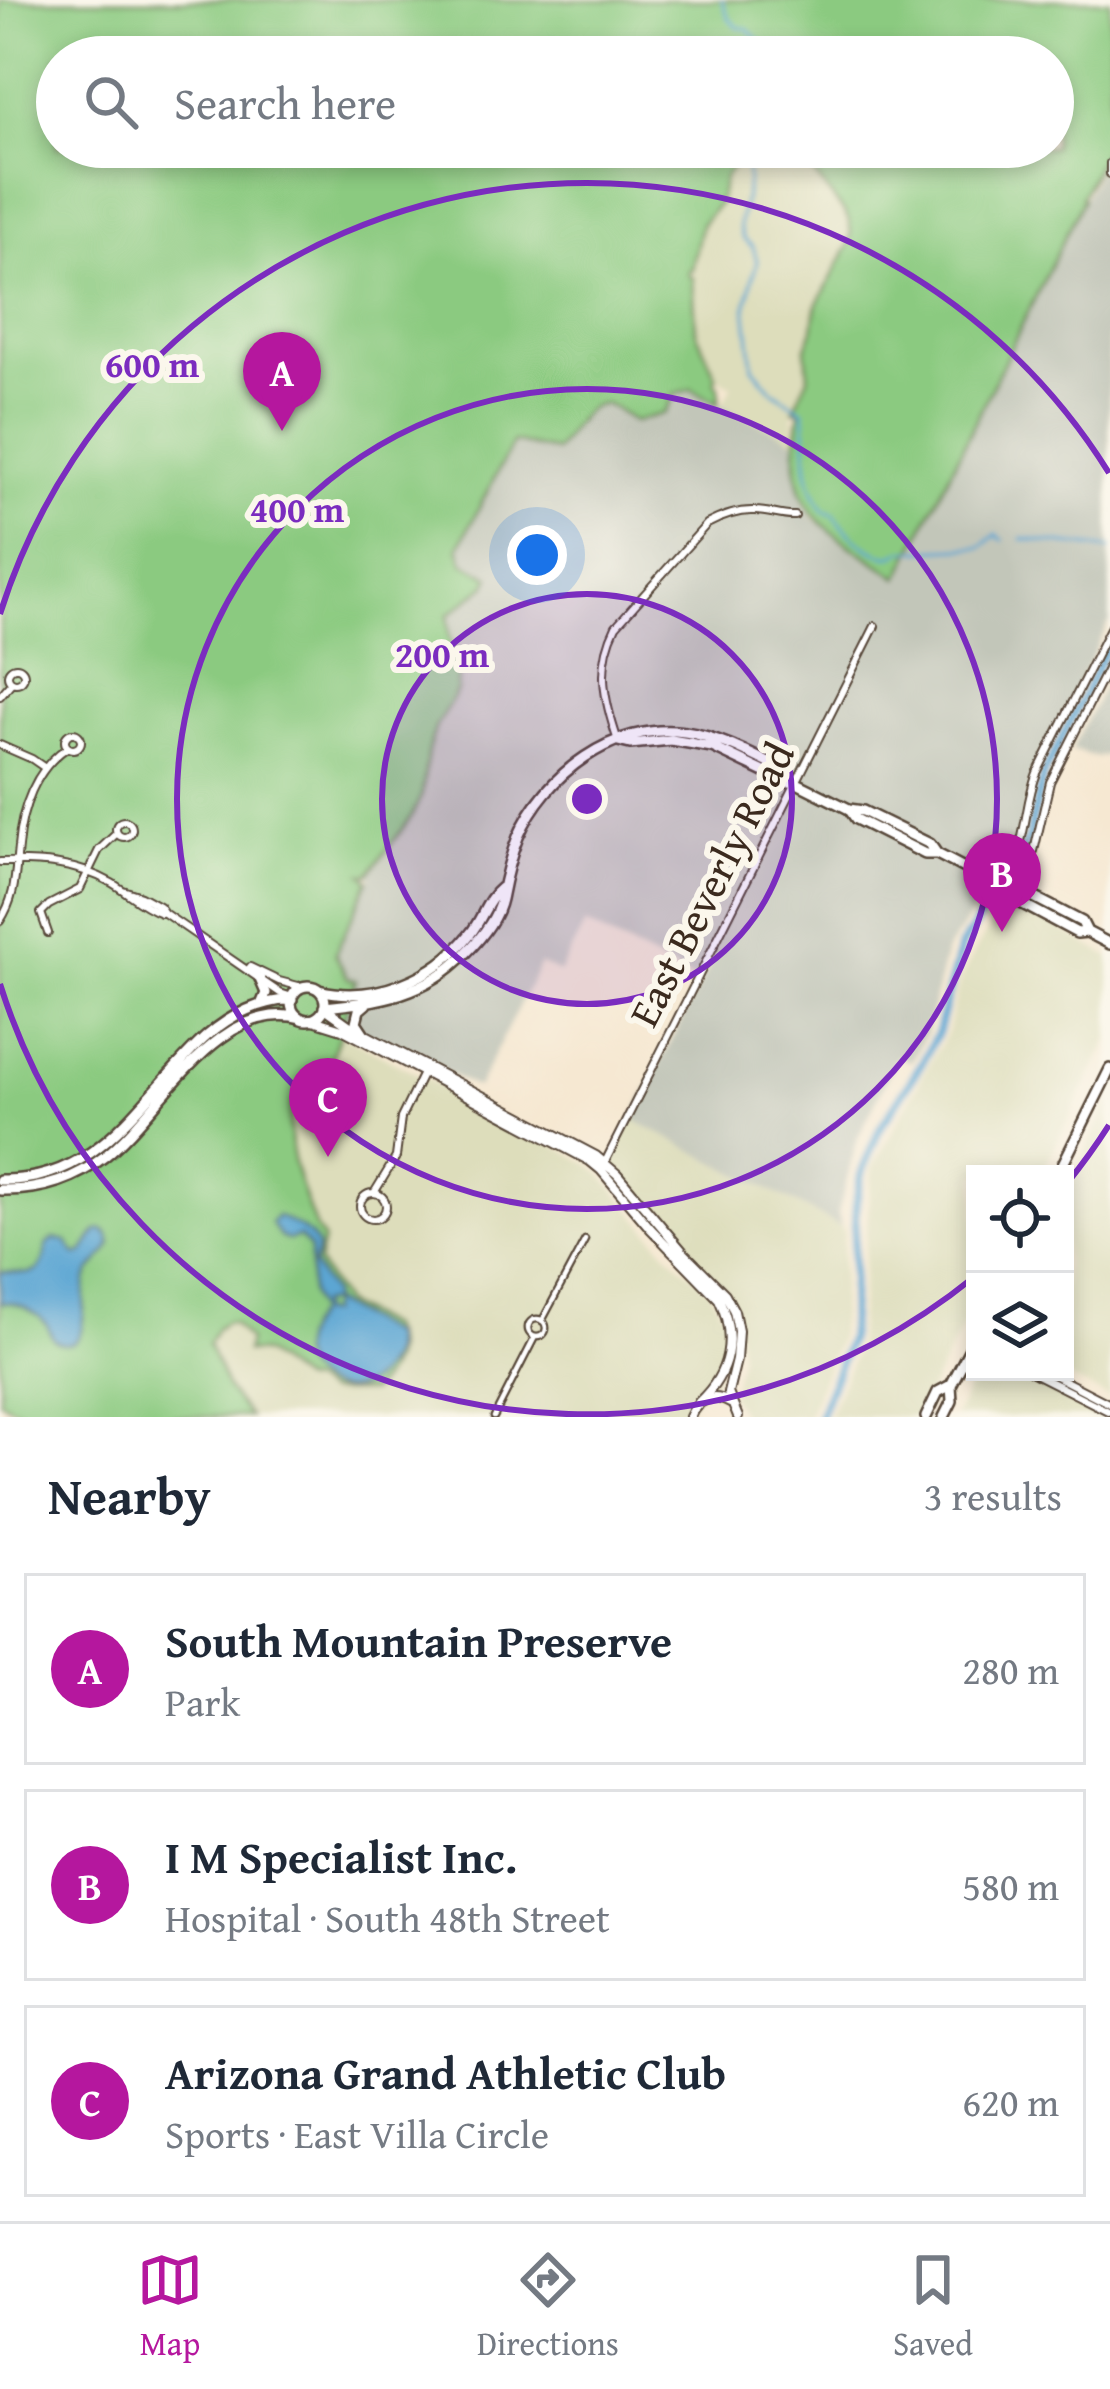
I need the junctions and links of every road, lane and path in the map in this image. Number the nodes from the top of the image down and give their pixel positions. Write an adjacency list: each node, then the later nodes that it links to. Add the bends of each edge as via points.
1 (1110, 163): 2 (street)
2 (1110, 174)
3 (795, 516): 9 (street, via 755,511 707,524 616,626 602,676)
4 (875, 626): 13 (street, East Beverly Road)
5 (1110, 628): 15 (street, via 1037,773)
6 (1110, 663): 22 (street, via 1050,782 1034,851)
7 (12, 682): 8 (street)
8 (0, 696)
9 (618, 741): 13 (main road, via 654,731 705,736); 21 (main road, via 541,796)
10 (0, 745): 12 (street)
11 (68, 747): 12 (street)
12 (45, 767): 17 (street, via 27,804)
13 (796, 783): 18 (main road, via 930,844); 41 (street, East Beverly Road)
14 (117, 833): 19 (street)
15 (1013, 860): 18 (street, via 999,869); 20 (street)
16 (0, 862): 17 (street)
17 (17, 862): 19 (street); 23 (street)
18 (964, 868): 20 (main road)
19 (87, 872): 24 (street, via 80,889 41,913); 26 (street, via 159,906)
20 (998, 885): 22 (main road)
21 (501, 888): 29 (main road, via 470,935 428,972 378,991); 31 (main road, via 491,919 457,961 406,993)
22 (1012, 893): 25 (main road, via 1082,922)
23 (0, 921)
24 (48, 933)
25 (1110, 944)
26 (236, 960): 27 (street); 28 (street)
27 (260, 979): 30 (street); 32 (main road)
28 (302, 987): 29 (main road); 30 (main road)
29 (319, 990): 33 (main road)
30 (292, 999): 32 (main road); 34 (main road)
31 (368, 1002): 33 (main road); 35 (main road, via 356,1019)
32 (261, 1005): 38 (main road, via 204,1037)
33 (324, 1007): 34 (main road); 35 (street)
34 (305, 1019): 37 (street); 38 (main road, via 268,1016 224,1035)
35 (364, 1034): 37 (street)
36 (1110, 1069): 40 (main road)
37 (424, 1071): 41 (street); 44 (street, via 400,1118 394,1162)
38 (123, 1131): 39 (main road)
39 (112, 1143): 42 (main road, via 52,1174); 43 (main road, via 54,1183)
40 (1062, 1165)
41 (603, 1166): 53 (street, via 725,1312 727,1355 718,1382); 55 (street, via 725,1294 738,1331 728,1385)
42 (0, 1180)
43 (0, 1190)
44 (374, 1193): 44 (street, via 360,1204 371,1218 385,1207)
45 (585, 1240): 46 (street)
46 (542, 1321): 47 (street, via 545,1333); 47 (street, via 530,1323)
47 (535, 1337): 56 (street)
48 (966, 1356): 51 (main road)
49 (1048, 1381): 52 (street)
50 (1067, 1382): 52 (street); 54 (street)
51 (951, 1385): 58 (main road); 59 (main road)
52 (1077, 1396): 54 (street); 54 (street)
53 (699, 1402): 55 (street, via 714,1397); 57 (street)
54 (1108, 1406)
55 (736, 1413)
56 (494, 1417)
57 (690, 1417)
58 (926, 1417)
59 (944, 1417)

